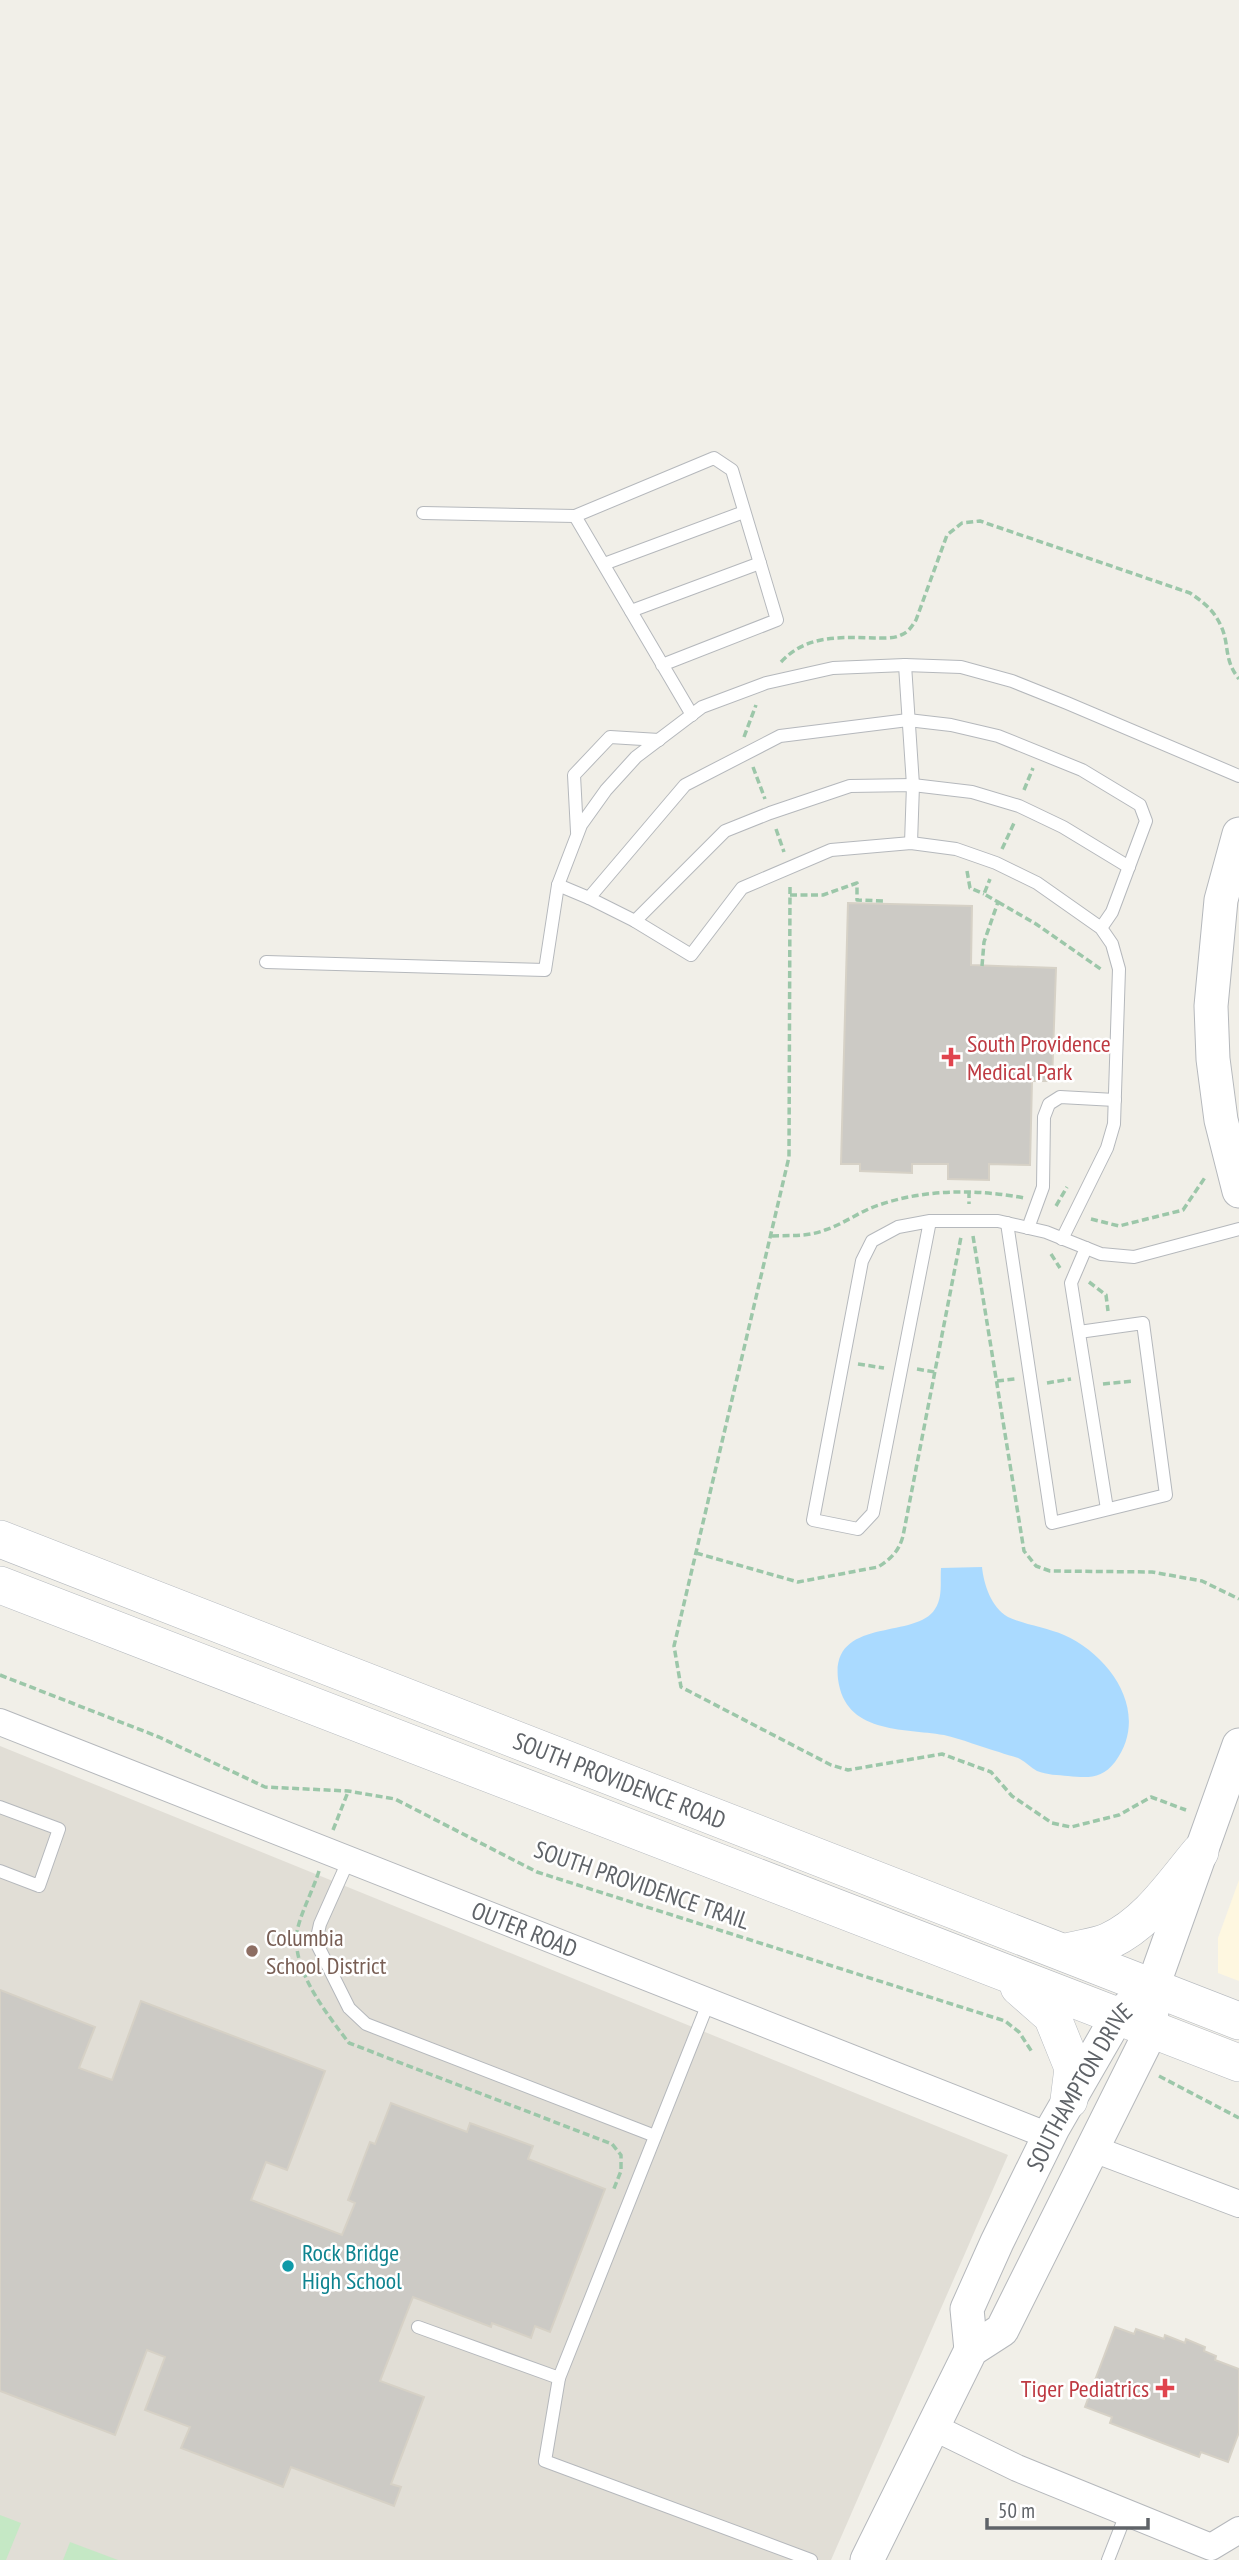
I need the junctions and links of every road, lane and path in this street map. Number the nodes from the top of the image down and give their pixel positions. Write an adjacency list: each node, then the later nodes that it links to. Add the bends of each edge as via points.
1 (744, 512): 3 (lane, via 732,470 714,458); 4 (lane); 5 (lane)
2 (423, 513): 3 (lane)
3 (575, 516): 5 (lane)
4 (760, 563): 6 (lane); 7 (lane, via 777,620)
5 (604, 564): 6 (lane)
6 (631, 611): 7 (lane)
7 (662, 665): 11 (lane)
8 (905, 665): 10 (lane, via 833,668); 12 (lane); 15 (lane, via 961,667 1012,681)
9 (1239, 678): 10 (path, via 1230,667 1222,628 1210,607 1190,593 980,521 962,523 947,535 910,629 899,636 809,642 789,653)
10 (766, 683): 11 (lane); 14 (path, via 744,733)
11 (692, 715): 13 (lane)
12 (908, 720): 14 (lane, via 780,736); 16 (lane); 21 (lane, via 998,736 1082,771 1140,805 1146,821)
13 (659, 740): 19 (lane, via 606,790); 19 (lane, via 610,737 574,775)
14 (748, 755): 17 (path); 27 (lane, via 685,785)
15 (1239, 776)
16 (913, 785): 17 (lane, via 849,786); 20 (lane); 21 (lane, via 972,792 1019,806)
17 (770, 813): 22 (path); 30 (lane, via 725,831)
18 (1239, 834): 36 (street, via 1221,900 1211,1006 1220,1120)
19 (577, 835): 24 (lane)
20 (911, 843): 22 (lane, via 831,850); 31 (lane, via 957,849 996,863 1037,883)
21 (1129, 867): 31 (lane)
22 (789, 869): 26 (path); 30 (lane, via 742,888 691,955)
23 (966, 869): 25 (path, via 970,888)
24 (558, 885): 27 (lane); 32 (lane, via 544,970)
25 (984, 894)
26 (790, 895): 28 (path, via 823,895 857,883 857,901); 56 (path, via 789,1157 674,1646 681,1687 848,1770 942,1754 991,1772 1012,1796 1052,1823 1071,1827 1095,1823 1151,1797)
27 (589, 898): 30 (lane)
28 (883, 901)
29 (998, 902): 33 (path)
30 (635, 921)
31 (1101, 928): 34 (lane, via 1112,944 1119,970)
32 (266, 962)
33 (1103, 971)
34 (1115, 1100): 40 (lane, via 1060,1097 1049,1104 1044,1116 1043,1187); 42 (lane, via 1107,1148)
35 (1069, 1182): 37 (path)
36 (1239, 1191)
37 (1056, 1206)
38 (930, 1221): 38 (lane, via 898,1227 872,1241 862,1261 813,1520 858,1530 873,1513); 39 (lane)
39 (1007, 1223): 40 (lane); 43 (lane)
40 (1028, 1228): 42 (lane)
41 (1239, 1229): 44 (lane, via 1134,1256)
42 (1062, 1238): 44 (lane)
43 (1010, 1242): 45 (path, via 1052,1254 1060,1268); 48 (lane, via 1052,1523)
44 (1086, 1248): 45 (lane)
45 (1074, 1275): 46 (path, via 1106,1295); 47 (lane, via 1071,1283)
46 (1109, 1327): 47 (lane); 48 (lane, via 1143,1323 1166,1495)
47 (1079, 1332): 48 (lane)
48 (1107, 1509)
49 (0, 1539): 59 (main road, SOUTH PROVIDENCE ROAD)
50 (0, 1585): 60 (main road, SOUTH PROVIDENCE ROAD)
51 (0, 1675): 54 (path, SOUTH PROVIDENCE TRAIL, via 159,1737 265,1787)
52 (0, 1722): 57 (street, OUTER ROAD)
53 (1239, 1745): 56 (street)
54 (348, 1791): 57 (path); 66 (path, SOUTH PROVIDENCE TRAIL, via 395,1799 537,1871 1005,2021)
55 (0, 1807): 58 (lane, via 60,1829 39,1886)
56 (1205, 1835): 59 (main road, via 1147,1915 1106,1942); 61 (street)
57 (337, 1854): 62 (street, OUTER ROAD); 71 (lane, via 316,1942 358,2017 366,2024); 74 (path, via 298,1928 297,1950 301,1967 349,2043 612,2144 621,2155 621,2171)
58 (0, 1871)
59 (1066, 1952): 61 (main road, SOUTH PROVIDENCE ROAD)
60 (992, 1969): 63 (main road, SOUTH PROVIDENCE ROAD); 69 (main road, via 1031,1995 1052,2016 1073,2068)
61 (1153, 1986): 63 (street, SOUTHAMPTON DRIVE); 64 (main road, SOUTH PROVIDENCE ROAD); 65 (street, SOUTHAMPTON DRIVE)
62 (709, 2000): 71 (lane); 72 (street, OUTER ROAD)
63 (1116, 2017): 65 (main road, SOUTH PROVIDENCE ROAD); 69 (street, SOUTHAMPTON DRIVE)
64 (1239, 2021)
65 (1151, 2031): 67 (main road, SOUTH PROVIDENCE ROAD); 73 (street, SOUTHAMPTON DRIVE)
66 (1032, 2052)
67 (1239, 2063)
68 (1158, 2076): 70 (path)
69 (1069, 2100): 72 (street, SOUTHAMPTON DRIVE)
70 (1239, 2118)
71 (655, 2136): 78 (lane)
72 (1049, 2136): 77 (street, SOUTHAMPTON DRIVE, via 967,2309)
73 (1091, 2148): 75 (street); 77 (street, SOUTHAMPTON DRIVE, via 1002,2330)
74 (611, 2196)
75 (1239, 2204)
76 (418, 2327): 78 (lane)
77 (971, 2350): 79 (street)
78 (559, 2378): 82 (lane, via 545,2461)
79 (933, 2427): 80 (street); 83 (street)
80 (1126, 2514): 81 (street, via 1211,2547); 84 (lane)
81 (1239, 2530)
82 (811, 2560)
83 (867, 2560)
84 (1108, 2560)

